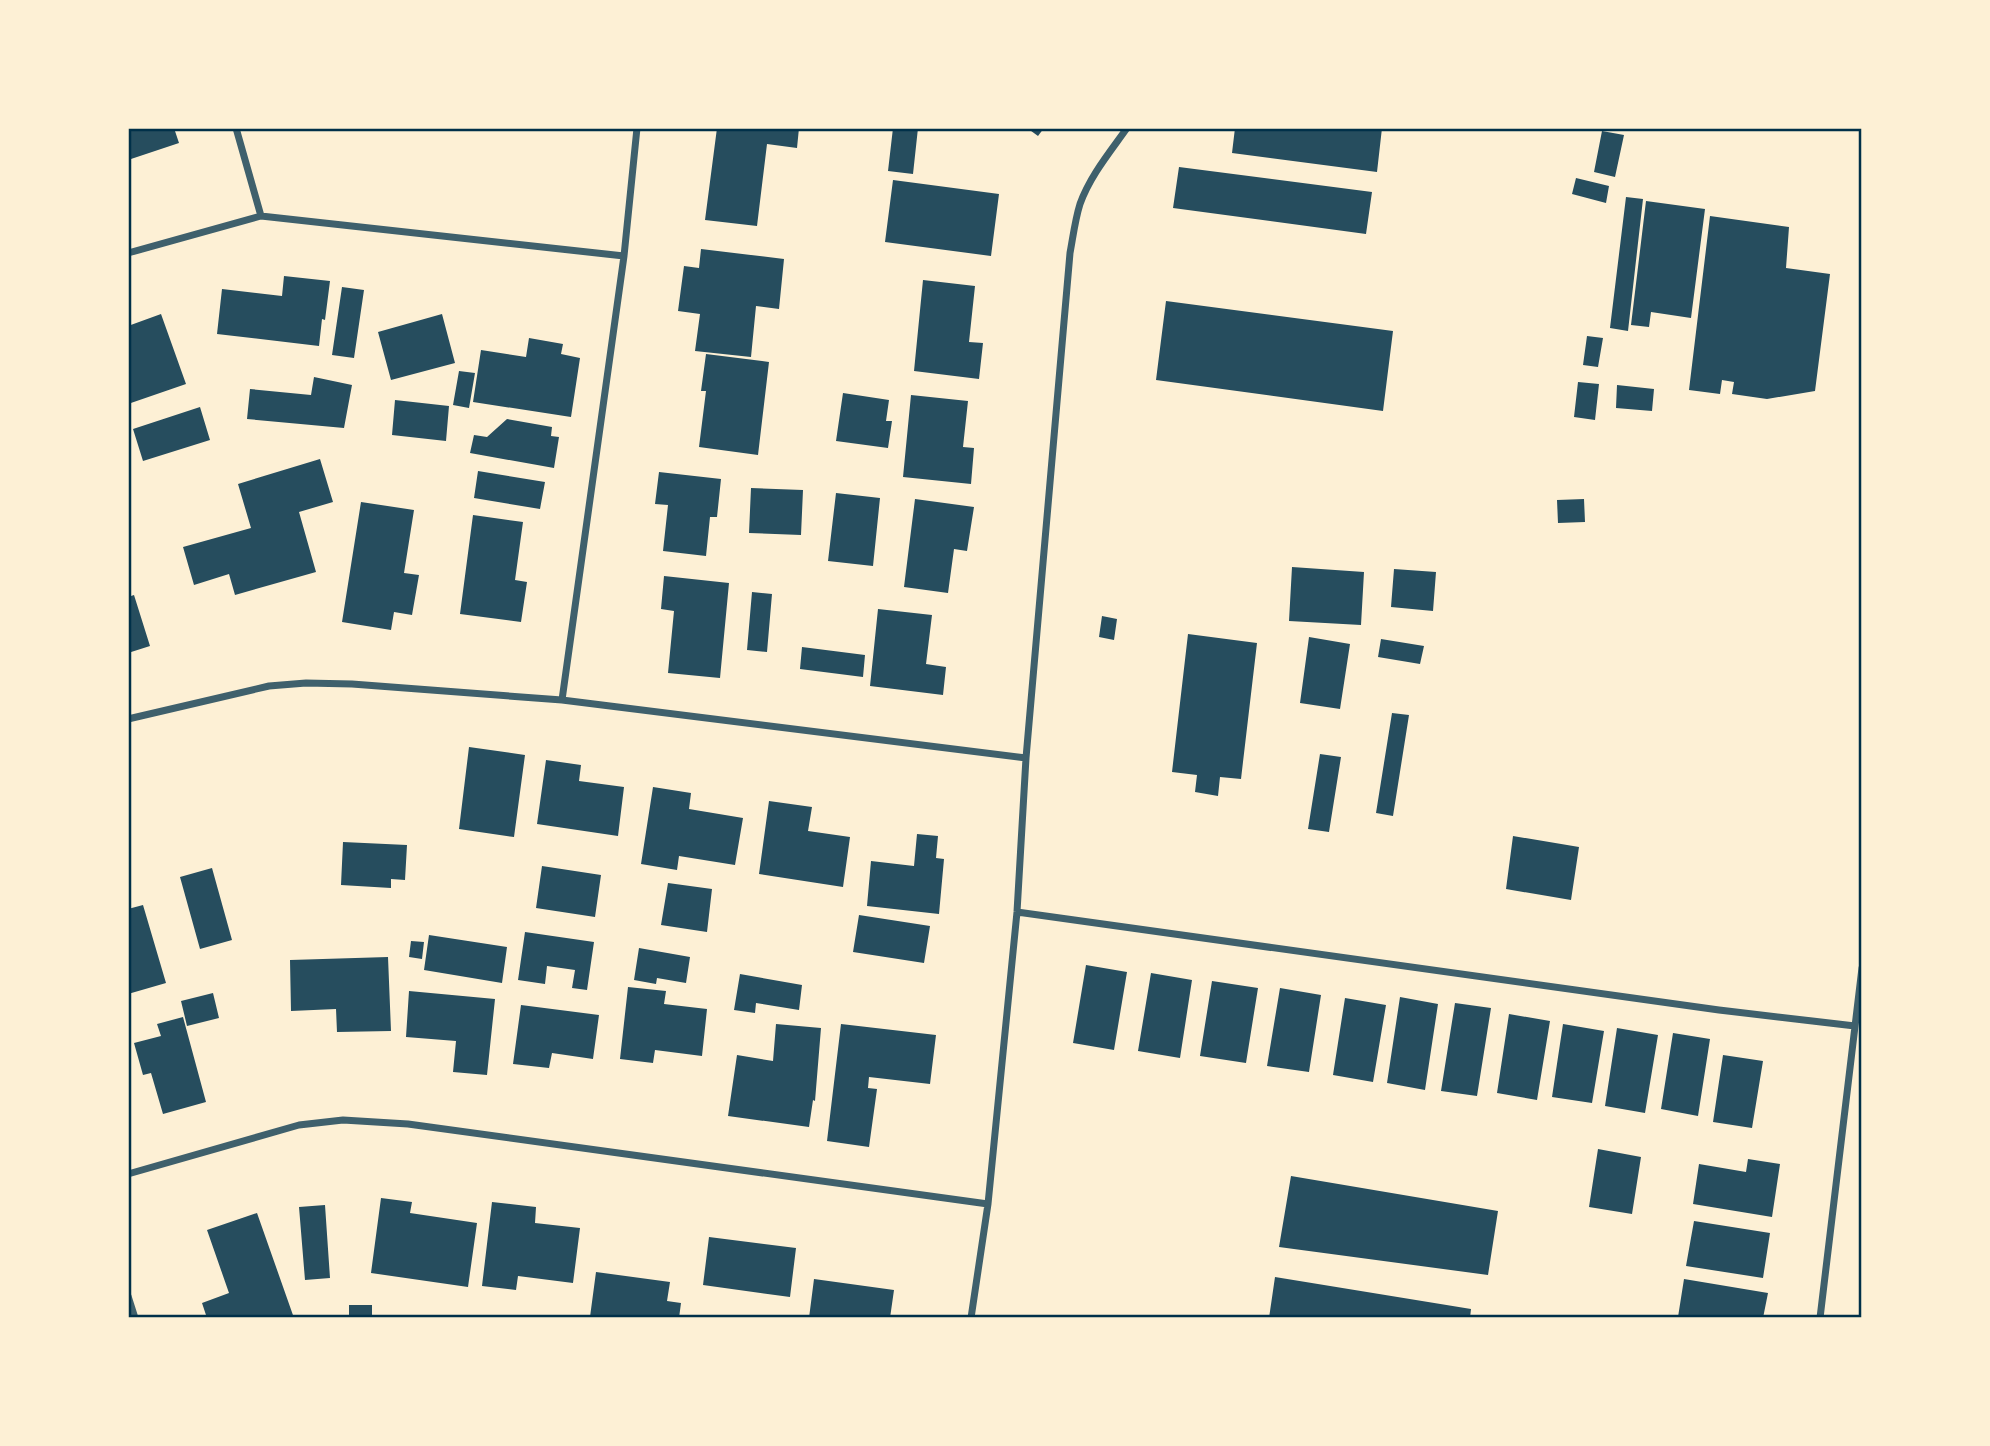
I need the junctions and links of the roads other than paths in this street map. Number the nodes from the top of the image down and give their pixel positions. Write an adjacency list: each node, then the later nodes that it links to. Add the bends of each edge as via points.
1 (236, 128): 4 (street)
2 (637, 128): 6 (street)
3 (1127, 128): 9 (street, via 1092,179 1074,228)
4 (261, 216): 5 (street); 6 (street)
5 (128, 253)
6 (624, 256): 7 (street)
7 (562, 700): 8 (street, via 306,683 269,686); 9 (street)
8 (128, 719)
9 (1026, 758): 10 (street)
10 (1017, 912): 12 (street); 14 (street)
11 (1862, 968): 12 (street)
12 (1855, 1026): 18 (street)
13 (128, 1174): 14 (street, via 299,1125 343,1120 408,1124)
14 (988, 1204): 17 (street)
15 (128, 1296): 16 (street)
16 (135, 1318)
17 (971, 1318)
18 (1820, 1318)

